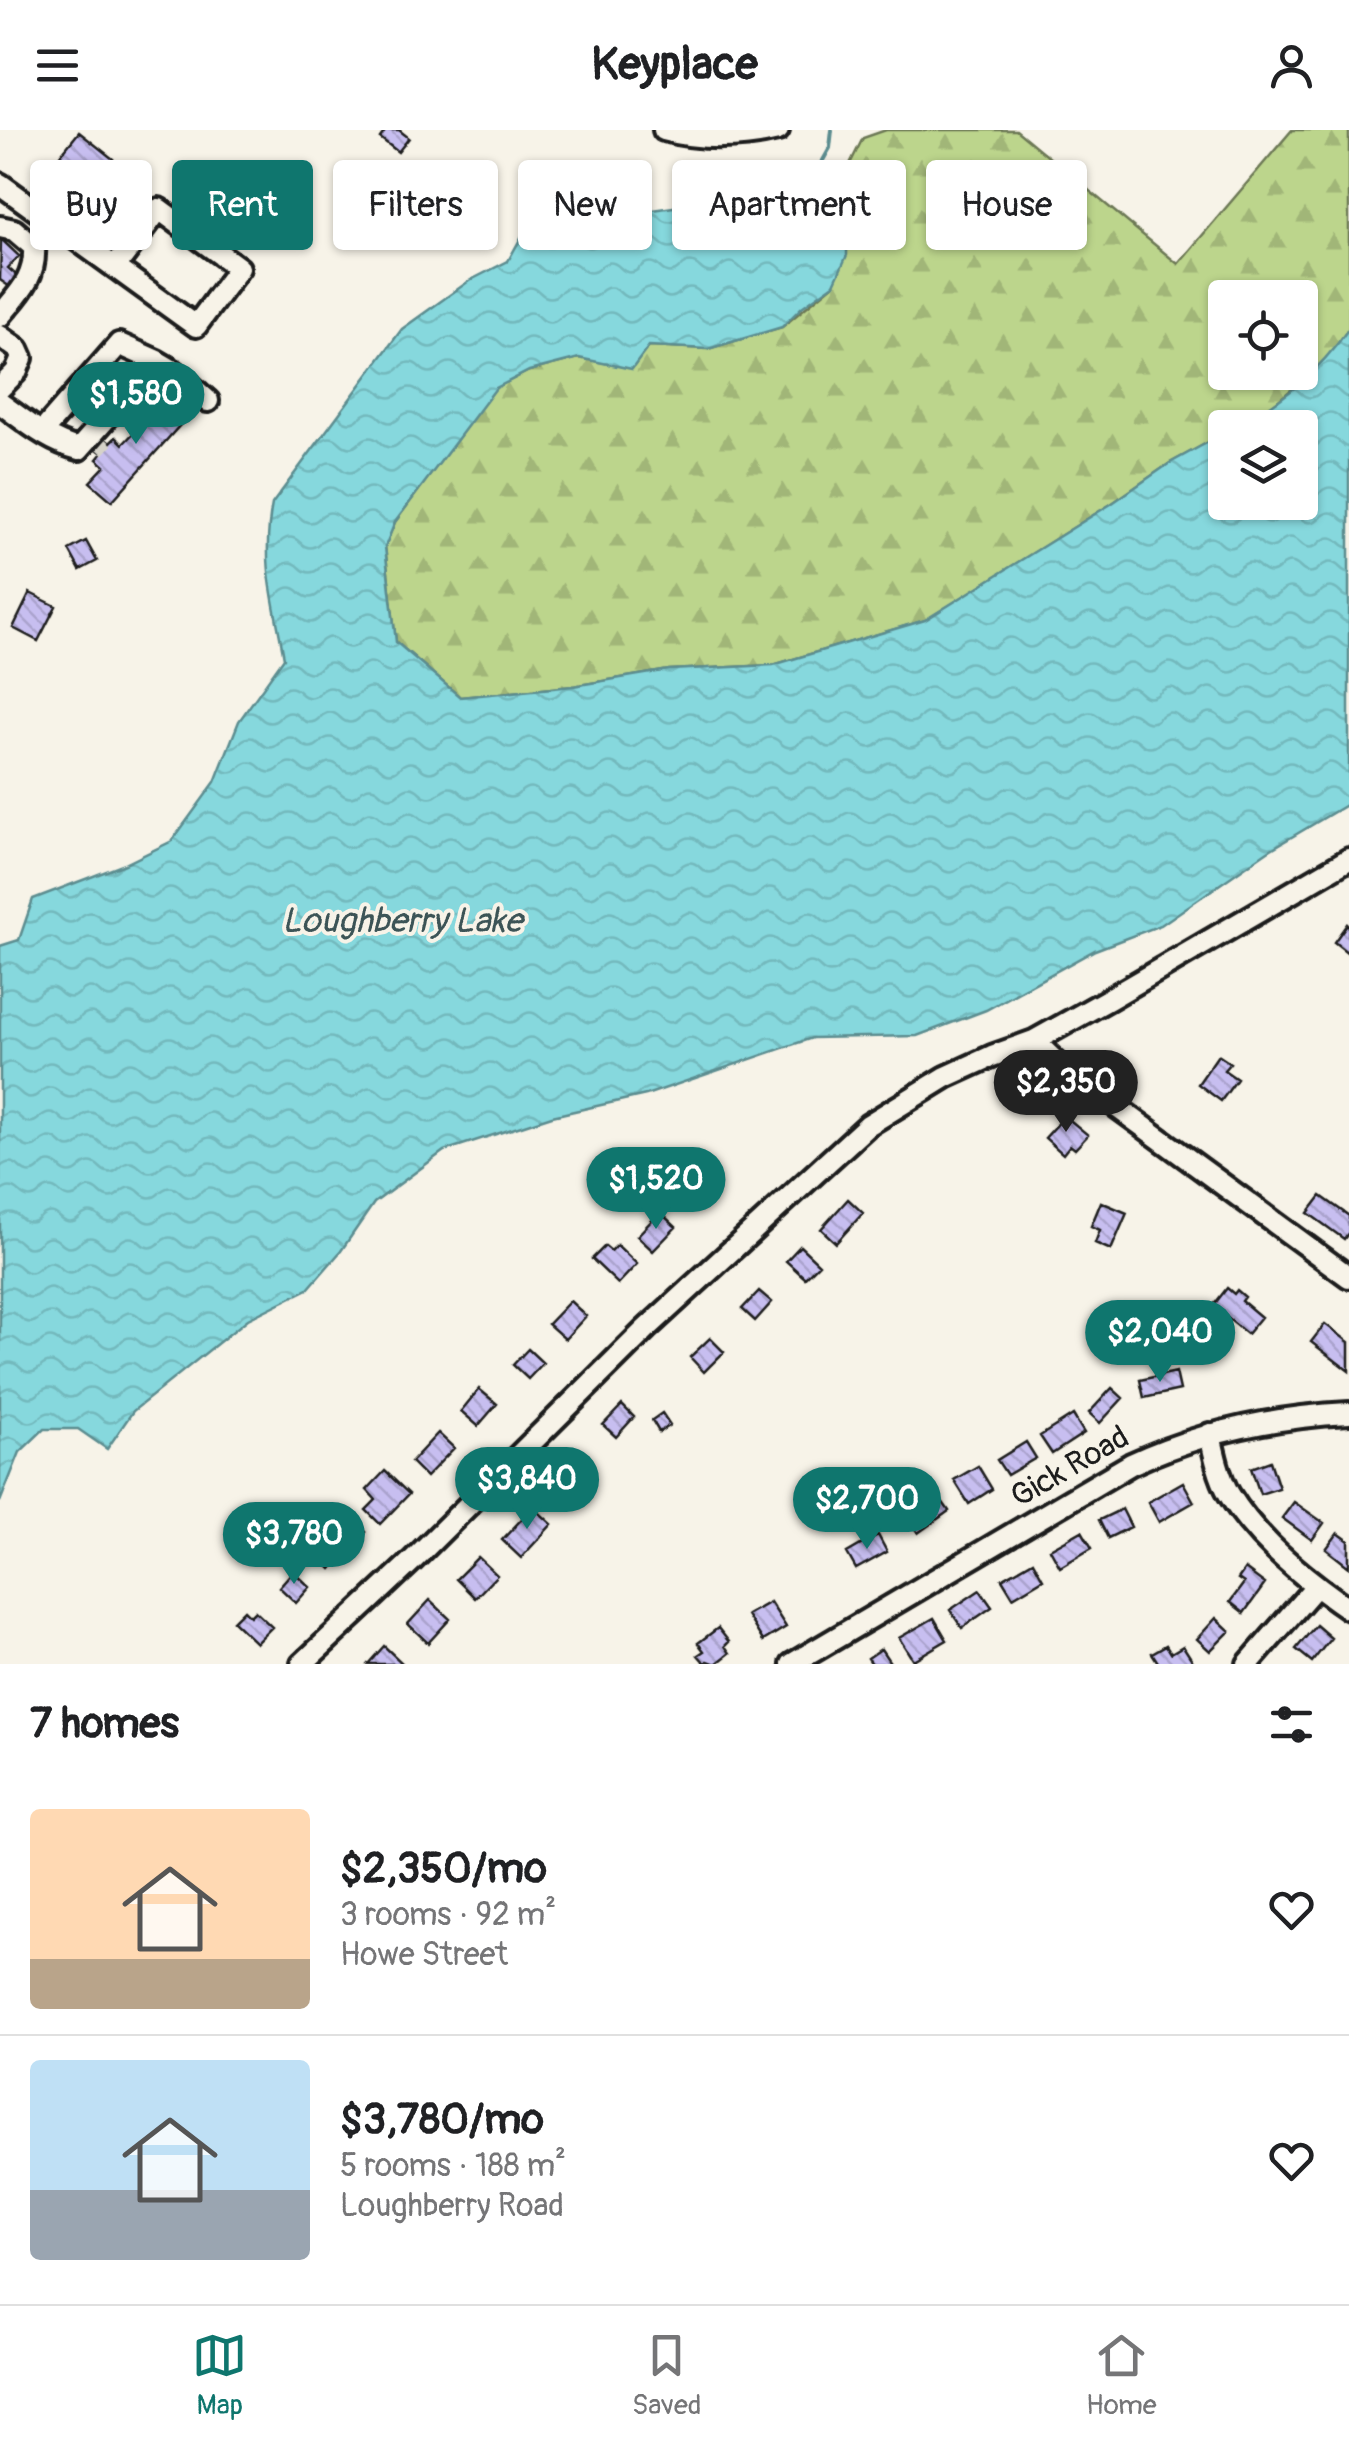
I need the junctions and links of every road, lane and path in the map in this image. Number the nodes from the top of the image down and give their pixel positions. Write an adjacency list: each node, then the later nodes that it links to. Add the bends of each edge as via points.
1 (664, 130): 2 (street, via 707,137)
2 (778, 130)
3 (0, 184): 4 (street)
4 (30, 205)
5 (0, 228): 8 (street, via 34,246 35,265)
6 (92, 250): 7 (street)
7 (116, 267): 7 (street, via 196,326 239,268 159,209)
8 (0, 316)
9 (0, 336): 11 (street, via 22,358)
10 (156, 361): 12 (street); 14 (street, via 119,344); 14 (street, via 93,445 61,445)
11 (0, 388)
12 (208, 401)
13 (0, 403): 14 (street)
14 (42, 432)
15 (1349, 859): 16 (street)
16 (1034, 1041): 17 (street); 22 (street, via 946,1077 891,1109 827,1160)
17 (1349, 1278)
18 (1349, 1413): 19 (street, Gick Road)
19 (1210, 1434): 20 (street, via 1228,1493); 23 (street, Gick Road, via 1131,1464)
20 (1316, 1586): 21 (street); 24 (street)
21 (1349, 1608)
22 (302, 1664)
23 (792, 1664)
24 (1248, 1664)

